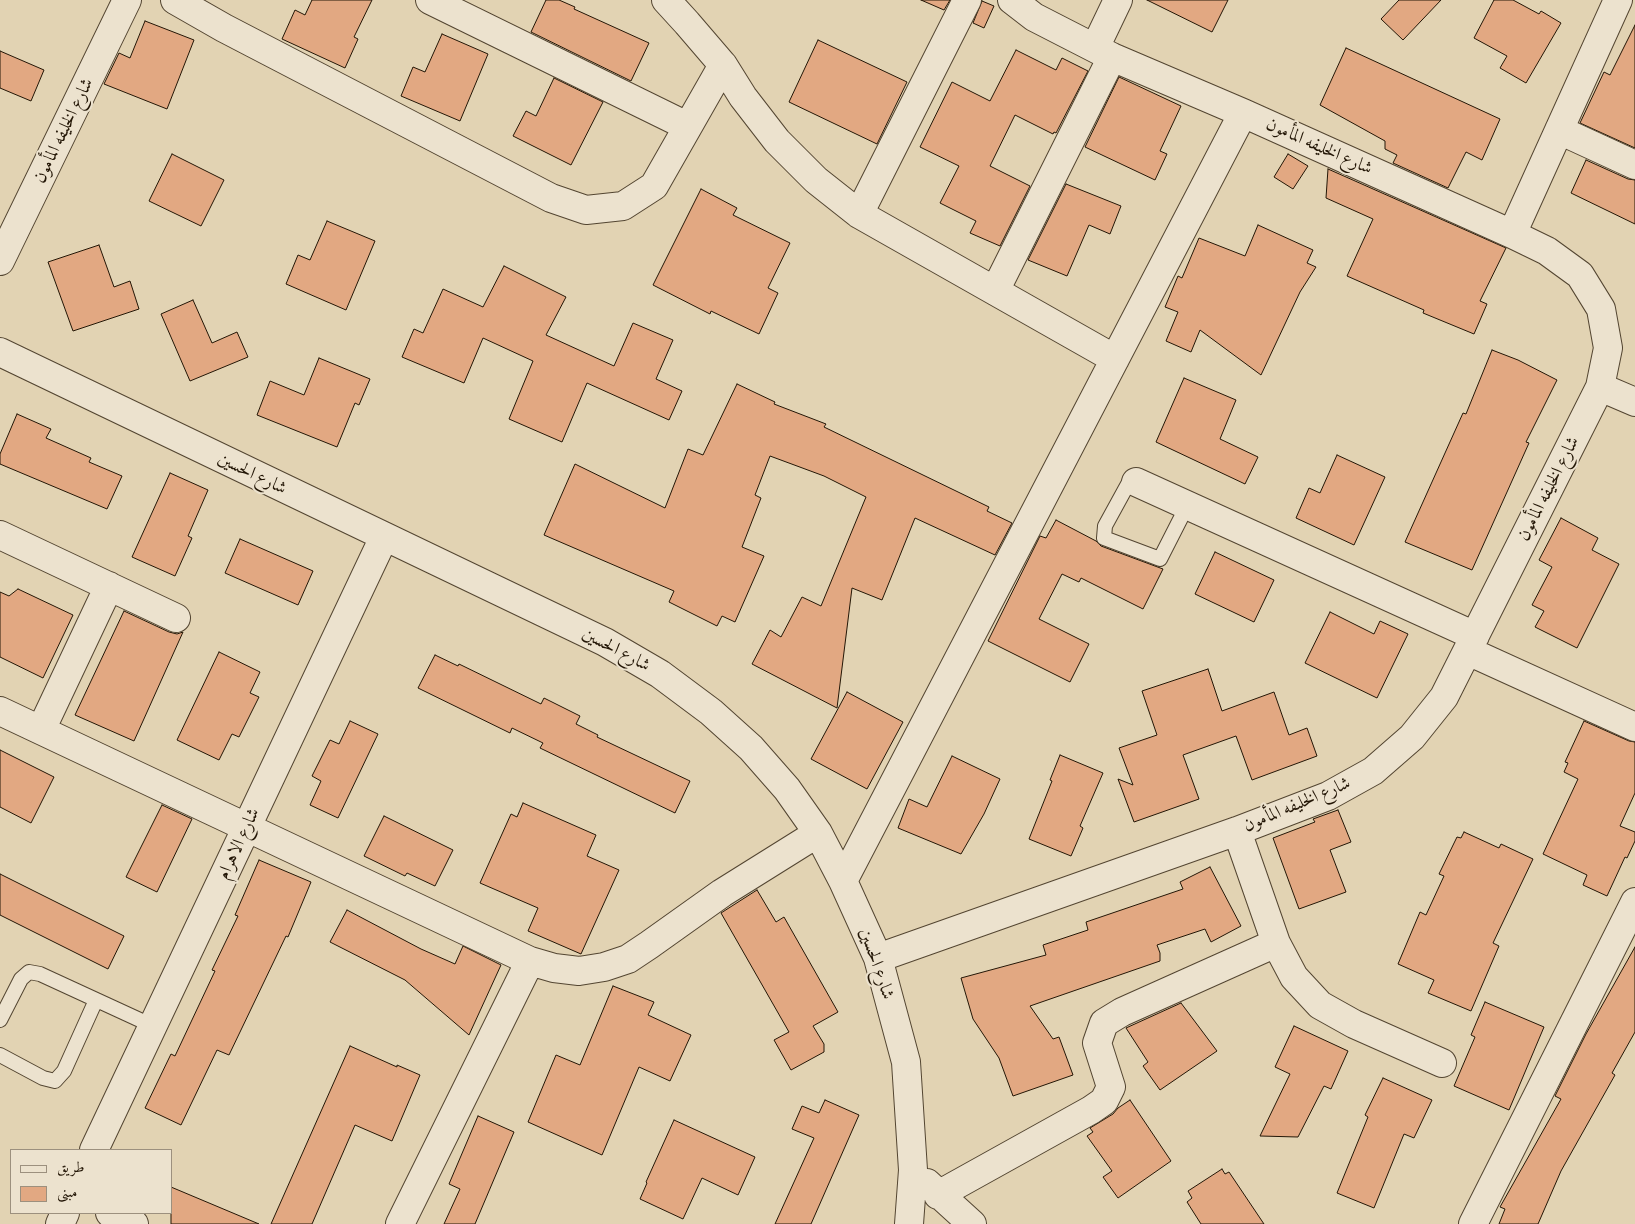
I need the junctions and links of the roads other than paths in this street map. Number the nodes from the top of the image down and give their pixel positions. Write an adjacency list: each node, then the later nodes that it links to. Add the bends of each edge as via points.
1 (127, 0): 17 (street, شارع الخليفه المأمون)
2 (175, 0): 12 (street, via 543,194 586,210 623,206 654,186)
3 (430, 0): 12 (street)
4 (666, 0): 10 (street)
5 (967, 0): 15 (street)
6 (1012, 0): 9 (street, شارع الخليفه المأمون, via 1034,17)
7 (1118, 0): 9 (street)
8 (1618, 0): 13 (street)
9 (1104, 52): 11 (street, شارع الخليفه المأمون); 18 (street)
10 (723, 66): 12 (street); 15 (street, via 777,141 816,180)
11 (1243, 113): 16 (street, شارع الخليفه المأمون); 20 (street)
12 (687, 126)
13 (1559, 130): 14 (street); 16 (street)
14 (1635, 166)
15 (859, 214): 18 (street)
16 (1512, 234): 21 (street, شارع الخليفه المأمون, via 1547,251 1580,275 1601,309 1608,348)
17 (0, 261)
18 (995, 291): 20 (street)
19 (0, 352): 26 (street, شارع الحسين)
20 (1115, 359): 36 (street)
21 (1600, 387): 22 (street); 29 (street, شارع الخليفه المأمون)
22 (1635, 402)
23 (1136, 482): 24 (street); 24 (lane, via 1128,484 1105,526 1104,538 1160,559)
24 (1186, 506): 29 (street)
25 (0, 535): 27 (street)
26 (384, 537): 33 (street, شارع الاهرام); 35 (street, شارع الحسين, via 605,642 660,674 711,712 751,748)
27 (109, 586): 28 (street); 32 (street)
28 (176, 618)
29 (1471, 644): 31 (street); 34 (street, شارع الخليفه المأمون, via 1444,697 1412,737 1373,771 1328,796)
30 (0, 711): 32 (street)
31 (1635, 727)
32 (41, 730): 33 (street)
33 (246, 826): 40 (street); 43 (street, شارع الاهرام)
34 (1237, 831): 38 (street); 39 (street, شارع الخليفه المأمون)
35 (818, 832): 36 (street, شارع الحسين); 40 (street, via 722,893 628,959 604,968 579,971)
36 (843, 881): 39 (street, شارع الحسين)
37 (1635, 902): 54 (street)
38 (1276, 943): 45 (street, via 1294,977 1320,1006); 48 (street, via 1104,1023 1096,1042 1111,1087 1104,1101)
39 (878, 958): 47 (street, شارع الحسين, via 906,1062)
40 (530, 961): 51 (street)
41 (96, 1000): 42 (lane, via 29,972 20,979); 43 (lane); 44 (lane, via 64,1071 56,1081 43,1078)
42 (0, 1020)
43 (153, 1026): 46 (street, شارع الاهرام)
44 (0, 1055)
45 (1442, 1063)
46 (94, 1149)
47 (913, 1170): 48 (street); 52 (street, شارع الحسين)
48 (938, 1195): 53 (street)
49 (112, 1214): 50 (street)
50 (134, 1224)
51 (400, 1224)
52 (909, 1224)
53 (972, 1224)
54 (1473, 1224)

